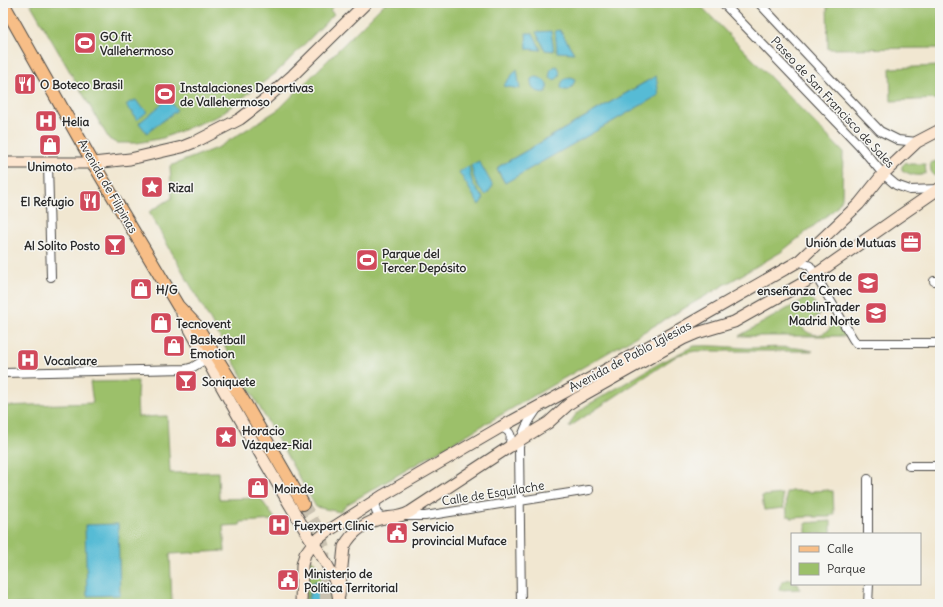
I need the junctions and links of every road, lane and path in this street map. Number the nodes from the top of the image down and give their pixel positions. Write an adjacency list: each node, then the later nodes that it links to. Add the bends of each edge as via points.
1 (4, 3): 8 (main road, Avenida de Filipinas)
2 (366, 3): 8 (street, via 280,88 240,119 182,147 130,159)
3 (723, 3): 10 (street, Paseo de San Francisco de Sales, via 859,145)
4 (759, 3): 6 (street, Paseo de San Francisco de Sales, via 880,131 898,140)
5 (939, 131): 6 (street, Avenida de Pablo Iglesias)
6 (917, 142): 10 (street, Avenida de Pablo Iglesias)
7 (3, 163): 9 (street)
8 (93, 163): 9 (street); 15 (main road, Avenida de Filipinas)
9 (48, 164): 14 (street)
10 (883, 174): 11 (street, Paseo de San Francisco de Sales, via 910,190); 12 (street, Avenida de Pablo Iglesias, via 859,204)
11 (939, 189): 13 (street, Avenida de Pablo Iglesias)
12 (799, 261): 13 (street, via 810,266); 19 (street, Avenida de Pablo Iglesias)
13 (816, 275): 16 (street, via 856,343); 21 (street, Avenida de Pablo Iglesias, via 734,322 689,336 652,356 570,403 548,423)
14 (51, 276)
15 (178, 306): 17 (street, Avenida de Filipinas); 29 (main road, Avenida de Filipinas, via 196,325)
16 (940, 342)
17 (206, 359): 18 (street, via 186,369); 33 (street, Avenida de Filipinas)
18 (3, 373)
19 (539, 406): 20 (street, Avenida de Pablo Iglesias); 21 (street, Avenida de Pablo Iglesias)
20 (501, 428): 22 (street, via 510,432); 27 (street, Avenida de Pablo Iglesias)
21 (520, 440): 22 (street, Avenida de Pablo Iglesias); 28 (street)
22 (509, 447): 30 (street, Avenida de Pablo Iglesias, via 416,509)
23 (909, 466): 24 (street)
24 (940, 466)
25 (868, 479): 32 (street)
26 (589, 490): 28 (street, Calle de Esquilache)
27 (377, 500): 31 (street, via 376,513); 33 (street, Avenida de Pablo Iglesias)
28 (519, 501): 30 (street, Calle de Esquilache, via 424,516); 37 (street)
29 (303, 504)
30 (401, 516): 31 (street, Avenida de Pablo Iglesias)
31 (386, 518): 35 (street, Avenida de Pablo Iglesias, via 367,524 356,531 344,546)
32 (868, 533)
33 (313, 543): 35 (street, Avenida de Filipinas, via 334,576); 36 (street, via 305,554 302,565)
34 (869, 585): 38 (street)
35 (339, 600)
36 (301, 604)
37 (521, 604)
38 (868, 604)

